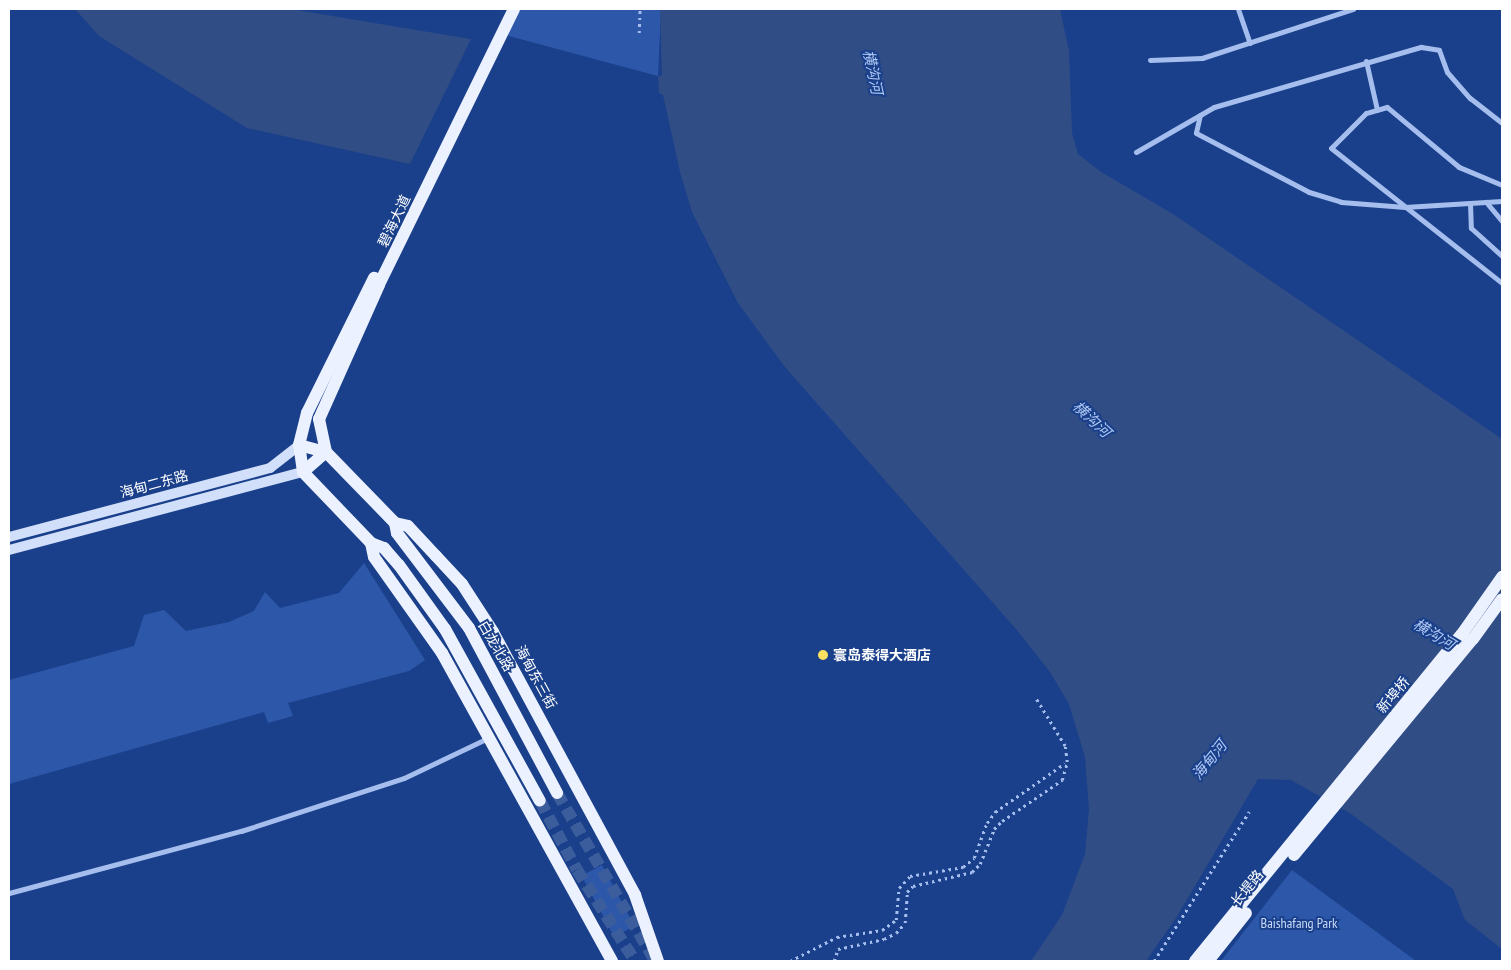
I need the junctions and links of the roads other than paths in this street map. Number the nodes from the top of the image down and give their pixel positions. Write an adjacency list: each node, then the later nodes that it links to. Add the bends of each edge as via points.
1 (506, 9): 20 (main road, 碧海大道, via 307,413)
2 (514, 9): 21 (main road, 碧海大道, via 379,285 319,420)
3 (1238, 9): 5 (street)
4 (1353, 9): 5 (street)
5 (1250, 43): 6 (street, via 1202,58)
6 (1150, 60)
7 (1366, 62): 8 (street); 9 (street, via 1239,98); 10 (street, via 1420,47 1440,50 1447,72 1470,98)
8 (1377, 110): 12 (street, via 1387,107 1459,167); 16 (street, via 1366,113 1331,148)
9 (1200, 115): 11 (street); 16 (street, via 1196,133 1309,192 1341,202)
10 (1502, 123)
11 (1136, 152)
12 (1502, 185)
13 (1502, 201): 14 (street)
14 (1486, 202): 15 (street); 17 (street)
15 (1470, 203): 16 (street); 18 (street, via 1471,228)
16 (1405, 207): 19 (street)
17 (1502, 221)
18 (1502, 256)
19 (1502, 283)
20 (299, 445): 21 (main road); 22 (main road); 24 (main road, 海甸二东路, via 270,468)
21 (326, 452): 22 (main road); 23 (main road, 海甸东三街)
22 (303, 472): 25 (main road); 26 (main road, 海甸二东路)
23 (394, 523): 30 (main road, 白龙北路, via 397,534 469,628); 35 (main road, 海甸东三街, via 408,526 459,580 493,632 635,895)
24 (9, 537)
25 (371, 543): 29 (main road, via 374,557 442,653); 31 (main road, via 384,548 445,629)
26 (9, 550)
27 (1502, 577): 32 (main road, 新埠桥, via 1462,634)
28 (1502, 599): 32 (main road, 新埠桥, via 1473,639)
29 (490, 737): 33 (street, via 404,778 250,828); 34 (main road)
30 (557, 793)
31 (540, 801)
32 (1307, 832): 36 (main road); 37 (main road, 长堤路)
33 (9, 893)
34 (612, 961)
35 (658, 961)
36 (1195, 961)
37 (1208, 961)

